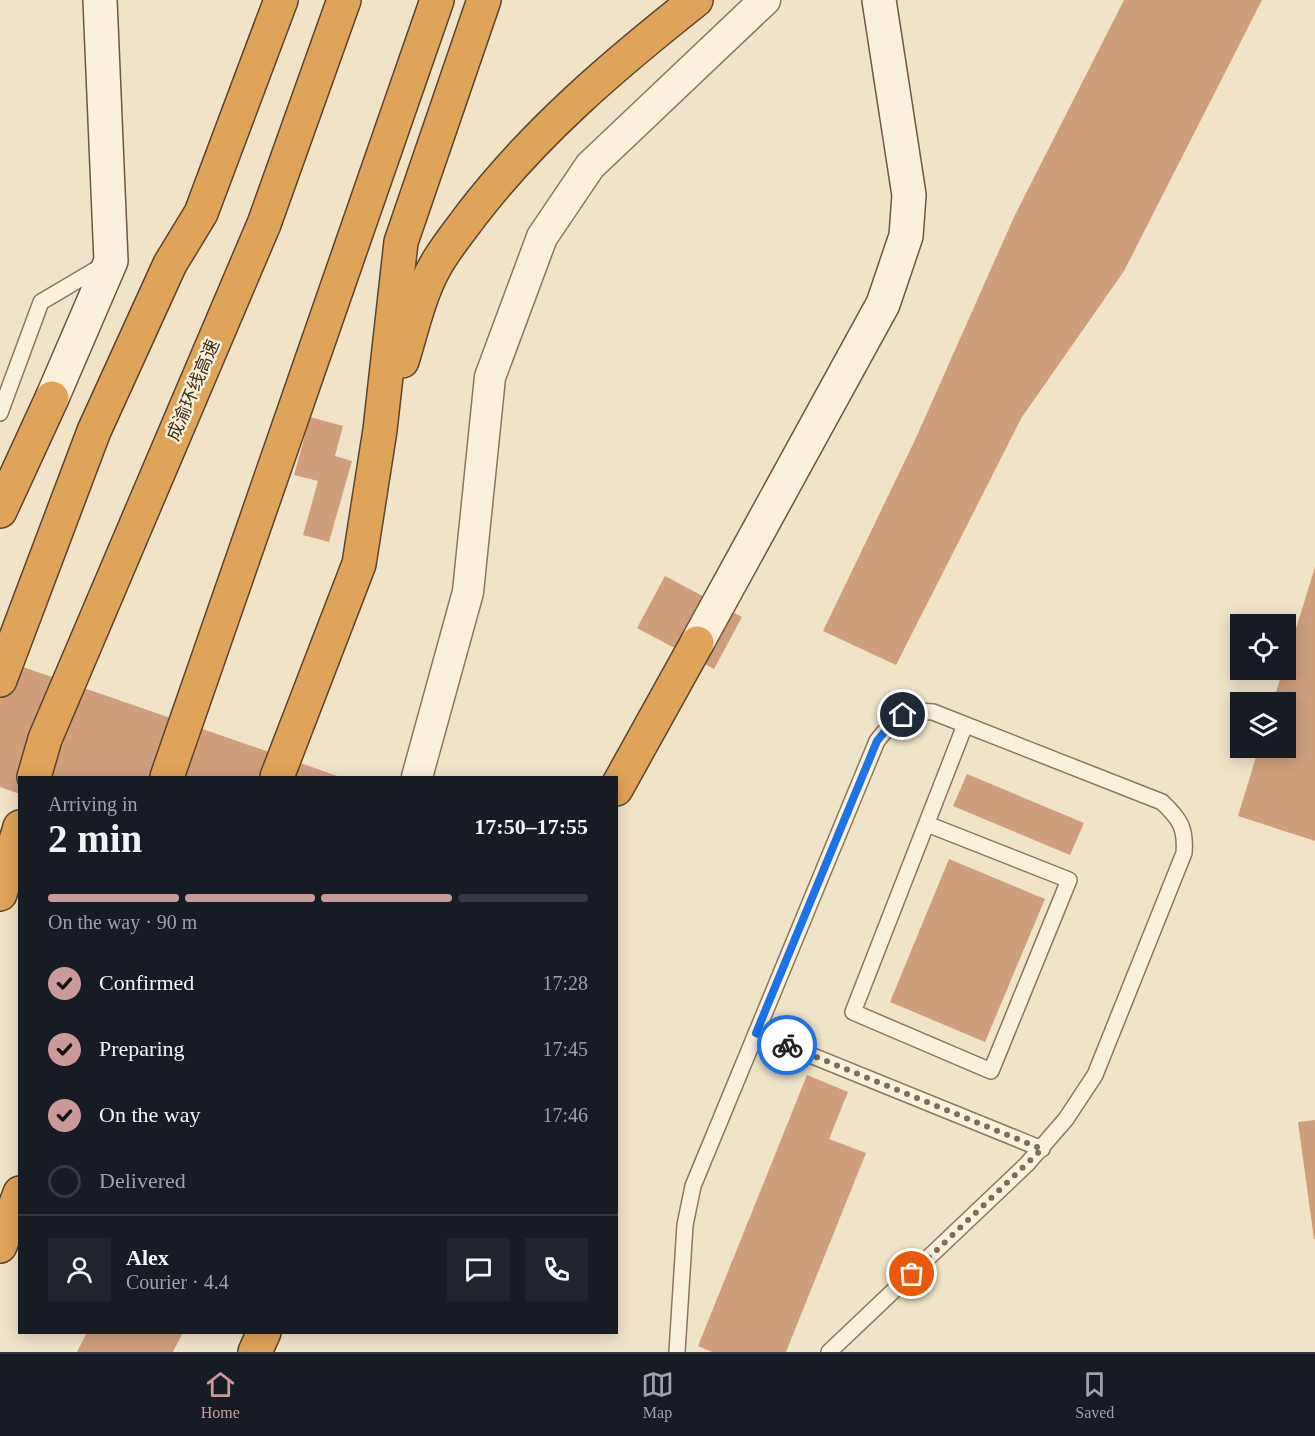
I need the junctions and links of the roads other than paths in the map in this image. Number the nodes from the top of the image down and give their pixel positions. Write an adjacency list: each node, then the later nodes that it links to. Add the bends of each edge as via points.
1 (100, 0): 9 (street)
2 (344, 0): 17 (highway, 成渝环线高速, via 264,224 45,739)
3 (437, 0): 18 (highway)
4 (484, 0): 12 (highway, via 401,242)
5 (696, 0): 12 (highway, via 565,110 524,152 453,240 427,282)
6 (765, 0): 20 (street, via 590,166 542,237 490,377 468,592)
7 (879, 0): 14 (street, via 909,195 906,236 883,304)
8 (281, 1): 15 (highway, via 201,213 170,264 94,431)
9 (111, 261): 10 (street); 11 (lane, via 41,302)
10 (52, 398): 13 (highway)
11 (0, 413)
12 (380, 430): 19 (highway, via 359,564)
13 (0, 511)
14 (697, 643): 21 (highway)
15 (0, 680)
16 (965, 725): 22 (lane); 25 (lane, via 918,710 890,725 877,741); 26 (lane, via 1162,802 1177,816 1185,834 1184,853 1095,1074)
17 (34, 776)
18 (167, 776)
19 (277, 776)
20 (417, 776)
21 (618, 785)
22 (927, 824): 22 (lane, via 853,1012 991,1071 1069,880)
23 (18, 834): 24 (highway)
24 (0, 894)
25 (756, 1033): 26 (lane); 31 (lane, via 688,1201)
26 (1042, 1149): 32 (lane)
27 (18, 1200): 28 (highway)
28 (8, 1233)
29 (263, 1334): 30 (highway)
30 (255, 1352)
31 (677, 1352)
32 (829, 1352)

